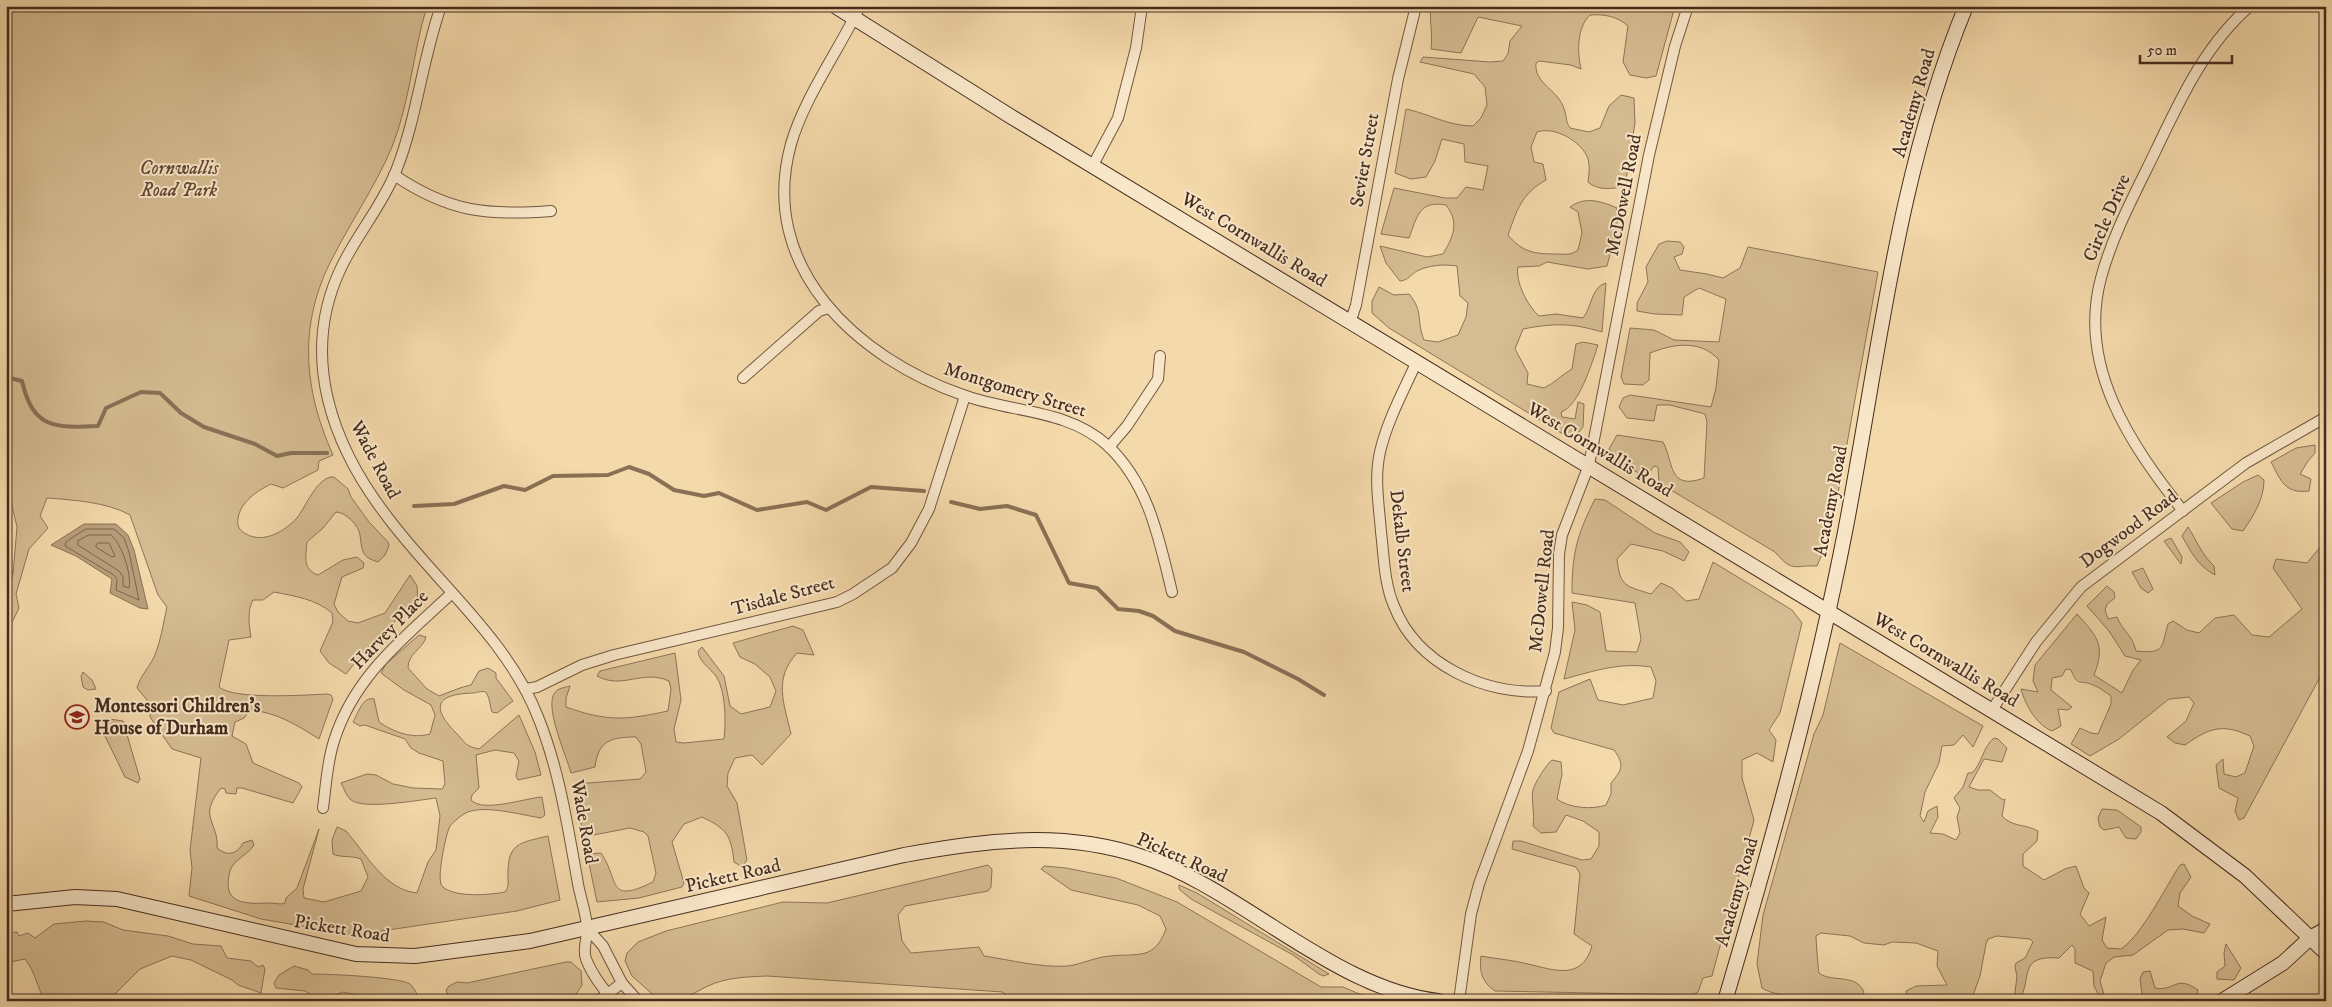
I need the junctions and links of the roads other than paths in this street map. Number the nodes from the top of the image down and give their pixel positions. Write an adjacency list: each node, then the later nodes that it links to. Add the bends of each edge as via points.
1 (441, 6): 11 (street, Wade Road, via 413,120)
2 (835, 6): 9 (street, West Cornwallis Road)
3 (860, 6): 9 (street, Montgomery Street)
4 (1142, 6): 10 (street, via 1136,48 1118,118)
5 (1416, 6): 14 (street, Sevier Street, via 1398,79)
6 (1688, 6): 21 (street, McDowell Road, via 1649,155)
7 (1966, 6): 25 (street, Academy Road, via 1938,81 1902,214)
8 (2250, 6): 22 (street, Circle Drive, via 2202,61 2187,86 2115,235 2098,291 2098,350 2110,398 2135,446)
9 (854, 20): 10 (street, West Cornwallis Road); 13 (street, Montgomery Street, via 796,130 785,178 786,222 795,256)
10 (1092, 165): 14 (street, West Cornwallis Road)
11 (394, 175): 12 (street, via 450,204 473,210 512,214); 24 (street, Wade Road, via 331,290 324,313 321,346 324,389 342,440 367,490 417,555)
12 (551, 211)
13 (829, 308): 17 (street, via 819,311); 18 (street, Montgomery Street, via 844,324 898,364)
14 (1351, 320): 16 (street, West Cornwallis Road)
15 (1160, 356): 20 (street, via 1158,379 1132,420)
16 (1417, 361): 21 (street, West Cornwallis Road); 27 (street, Dekalb Street, via 1384,436 1377,476 1386,580 1393,605 1410,634 1446,667 1498,690)
17 (743, 378)
18 (965, 396): 20 (street, Montgomery Street, via 1048,414 1091,433); 26 (street, Tisdale Street, via 925,518 911,543 884,575 837,602 614,655)
19 (2326, 417): 22 (street, Dogwood Road, via 2246,463)
20 (1109, 447): 23 (street, Montgomery Street, via 1138,486 1152,512)
21 (1589, 465): 25 (street, West Cornwallis Road); 27 (street, McDowell Road, via 1562,535 1558,628)
22 (2183, 511): 28 (street, Dogwood Road, via 2081,586 2036,642)
23 (1172, 592)
24 (452, 593): 26 (street, Wade Road); 29 (street, Harvey Place, via 384,656 354,696 334,741)
25 (1828, 610): 28 (street, West Cornwallis Road); 41 (street, Academy Road, via 1788,781)
26 (526, 689): 31 (street, Wade Road, via 557,772)
27 (1546, 691): 40 (street, McDowell Road, via 1475,899 1466,937)
28 (1992, 710): 33 (street, West Cornwallis Road, via 2194,836 2245,876)
29 (323, 808)
30 (6, 904): 31 (street, Pickett Road, via 75,897 117,900 316,946 387,956 450,952 530,941)
31 (587, 928): 35 (street, via 604,946); 36 (street, Wade Road, via 585,956); 39 (street, Pickett Road, via 912,854 983,842 1052,839 1113,848 1152,860 1229,900 1331,962 1408,994)
32 (2326, 929): 33 (street)
33 (2310, 938): 34 (street, West Cornwallis Road); 42 (street, via 2283,963)
34 (2326, 953)
35 (622, 983): 36 (street); 38 (street)
36 (611, 997): 37 (street)
37 (598, 1001)
38 (638, 1001)
39 (1438, 1001)
40 (1459, 1001)
41 (1725, 1001)
42 (2222, 1001)

